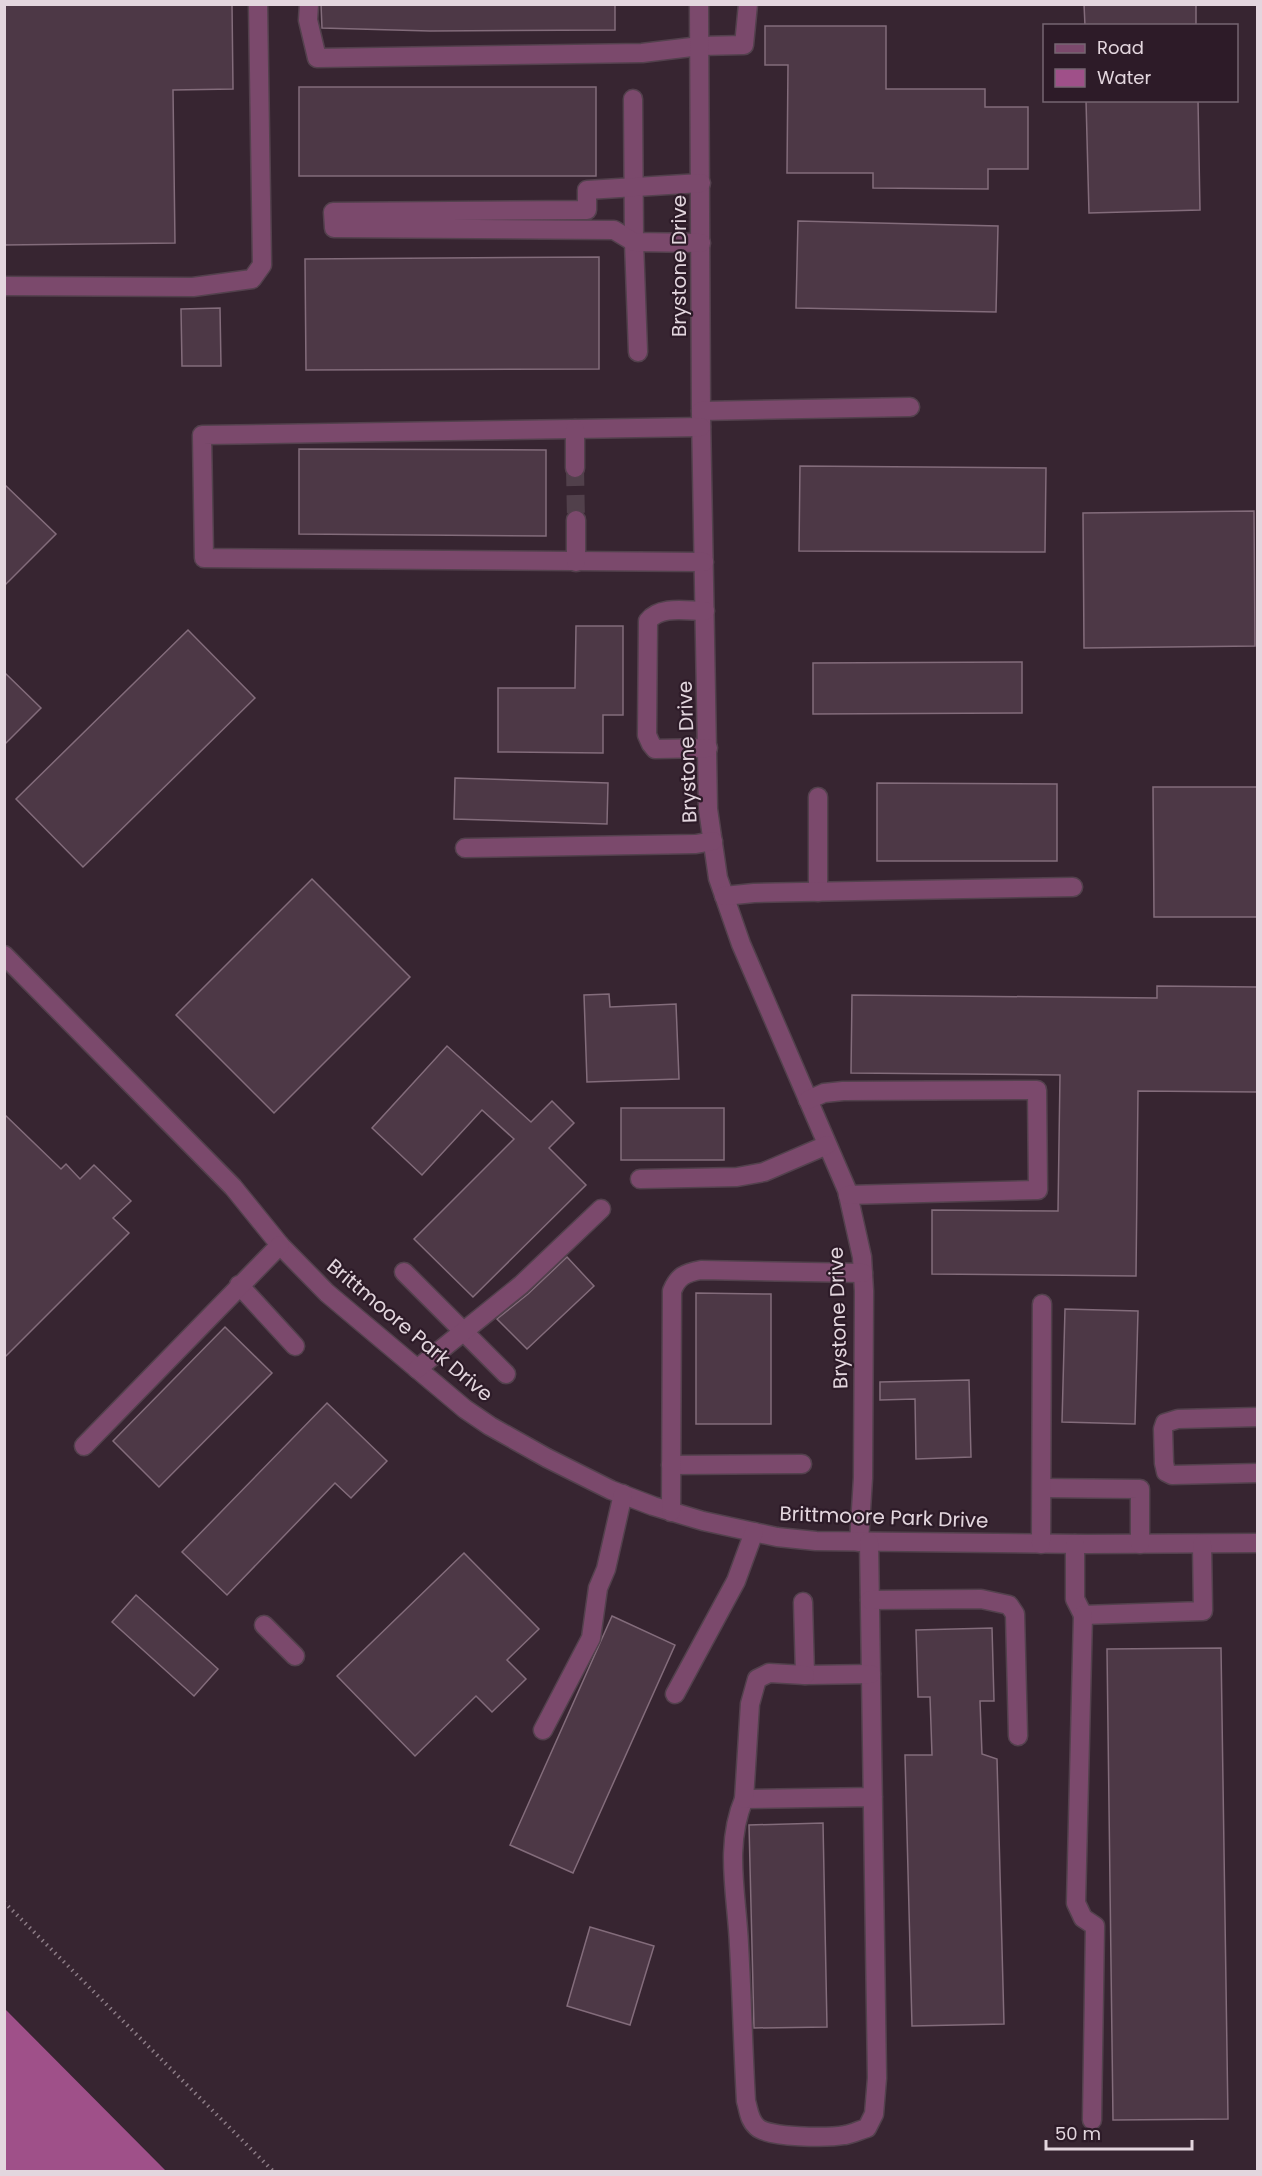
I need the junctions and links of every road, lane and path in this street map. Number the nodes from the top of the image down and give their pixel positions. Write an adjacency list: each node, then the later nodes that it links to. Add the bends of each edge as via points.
1 (258, 4): 13 (street, via 262,265 252,279 193,287)
2 (309, 4): 5 (street, via 308,20 317,58 642,53)
3 (699, 4): 5 (street, Brystone Drive)
4 (748, 4): 5 (street, via 744,45)
5 (700, 46): 7 (street, Brystone Drive)
6 (633, 99): 8 (street)
7 (701, 183): 8 (street); 12 (street, Brystone Drive)
8 (633, 188): 9 (street, via 587,190 587,210); 11 (street)
9 (515, 210): 10 (street); 10 (street, via 333,212 334,228)
10 (515, 230): 11 (street, via 614,230)
11 (634, 242): 12 (street); 14 (street)
12 (701, 243): 16 (street, Brystone Drive)
13 (4, 286)
14 (638, 352)
15 (910, 407): 16 (street)
16 (701, 419): 17 (street); 21 (street, Brystone Drive)
17 (575, 429): 18 (street); 20 (street, via 201,435 204,558)
18 (575, 468)
19 (576, 520): 20 (street)
20 (576, 562): 21 (street)
21 (704, 562): 22 (street, Brystone Drive)
22 (705, 611): 23 (street, Brystone Drive); 23 (street, via 665,612 648,621 647,735 656,749)
23 (708, 748): 25 (street, Brystone Drive, via 708,809)
24 (818, 797): 28 (street)
25 (713, 841): 26 (street); 29 (street, Brystone Drive)
26 (465, 848)
27 (1073, 887): 28 (street)
28 (818, 892): 29 (street)
29 (724, 896): 31 (street, Brystone Drive)
30 (4, 955): 36 (street, Brittmoore Park Drive, via 233,1187)
31 (808, 1100): 32 (street, Brystone Drive); 34 (street, via 843,1091 1037,1090 1038,1190)
32 (827, 1145): 33 (street, via 764,1172 737,1177); 34 (street, Brystone Drive)
33 (640, 1179)
34 (848, 1195): 38 (street, Brystone Drive)
35 (601, 1209): 41 (street, via 521,1285)
36 (280, 1245): 39 (street); 43 (street, Brittmoore Park Drive, via 327,1293)
37 (404, 1272): 41 (street)
38 (863, 1273): 48 (street, via 700,1270 686,1272 677,1279 672,1291); 54 (street, Brystone Drive)
39 (239, 1285): 42 (street); 46 (street)
40 (1042, 1304): 50 (street)
41 (461, 1332): 43 (street); 44 (street)
42 (295, 1346)
43 (417, 1369): 51 (street, Brittmoore Park Drive, via 490,1426)
44 (506, 1374)
45 (1257, 1417): 49 (street, via 1178,1419 1165,1423 1163,1429 1166,1473)
46 (84, 1446)
47 (802, 1464): 48 (street)
48 (671, 1465): 52 (street)
49 (1257, 1473)
50 (1042, 1488): 56 (street); 58 (street, via 1140,1489)
51 (623, 1494): 52 (street, Brittmoore Park Drive); 68 (street, via 606,1569 597,1588 591,1638)
52 (671, 1512): 53 (street, Brittmoore Park Drive)
53 (754, 1532): 54 (street, Brittmoore Park Drive, via 816,1541); 67 (street, via 736,1581)
54 (864, 1542): 56 (street, Brittmoore Park Drive); 60 (street, Brystone Drive)
55 (1257, 1543): 59 (street, Brittmoore Park Drive)
56 (1041, 1544): 57 (street, Brittmoore Park Drive)
57 (1075, 1544): 58 (street, Brittmoore Park Drive); 62 (street, via 1075,1599)
58 (1140, 1544): 59 (street, Brittmoore Park Drive)
59 (1202, 1544): 62 (street, via 1203,1611)
60 (870, 1600): 65 (street, Brystone Drive); 69 (street, via 981,1599 1009,1605 1016,1614)
61 (803, 1602): 66 (street)
62 (1083, 1615): 73 (street, via 1076,1903 1083,1918 1095,1926)
63 (264, 1624): 64 (street)
64 (295, 1656)
65 (871, 1674): 66 (street); 70 (street, Brystone Drive)
66 (805, 1675): 71 (street, via 770,1673 757,1679 750,1704)
67 (675, 1694)
68 (543, 1730)
69 (1018, 1736)
70 (873, 1797): 71 (street); 71 (street, Brystone Drive, via 877,2078 874,2114 867,2128 846,2135 816,2136 759,2129 751,2120 746,2101 733,1877 733,1837)
71 (744, 1799)
72 (4, 1902): 74 (path)
73 (1092, 2120)
74 (273, 2172)

